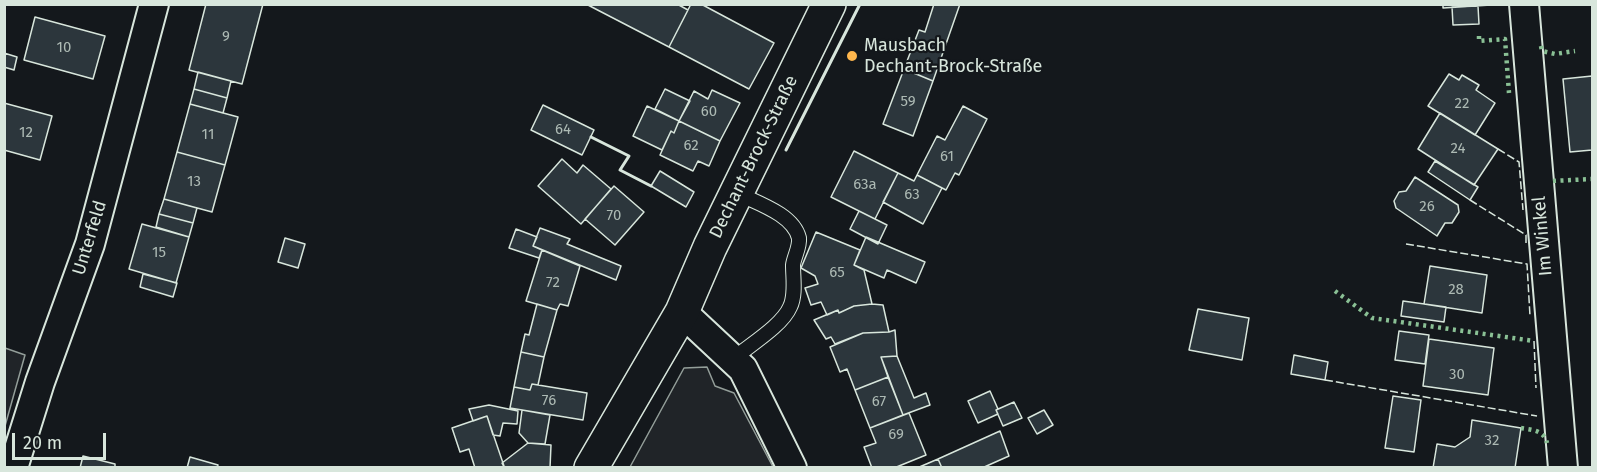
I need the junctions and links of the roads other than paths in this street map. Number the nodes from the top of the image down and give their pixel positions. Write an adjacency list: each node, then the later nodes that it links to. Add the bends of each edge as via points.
1 (154, 4): 7 (street, Unterfeld, via 90,244)
2 (830, 4): 4 (street, Dechant-Brock-Straße)
3 (1524, 4): 10 (street, Im Winkel)
4 (737, 193): 5 (street, Dechant-Brock-Straße); 6 (lane, via 782,216 795,228 800,241 794,261 791,306 783,318)
5 (682, 312): 6 (street); 8 (street, Dechant-Brock-Straße)
6 (732, 360): 9 (street, via 743,369)
7 (13, 468)
8 (591, 468)
9 (792, 468)
10 (1563, 468)

